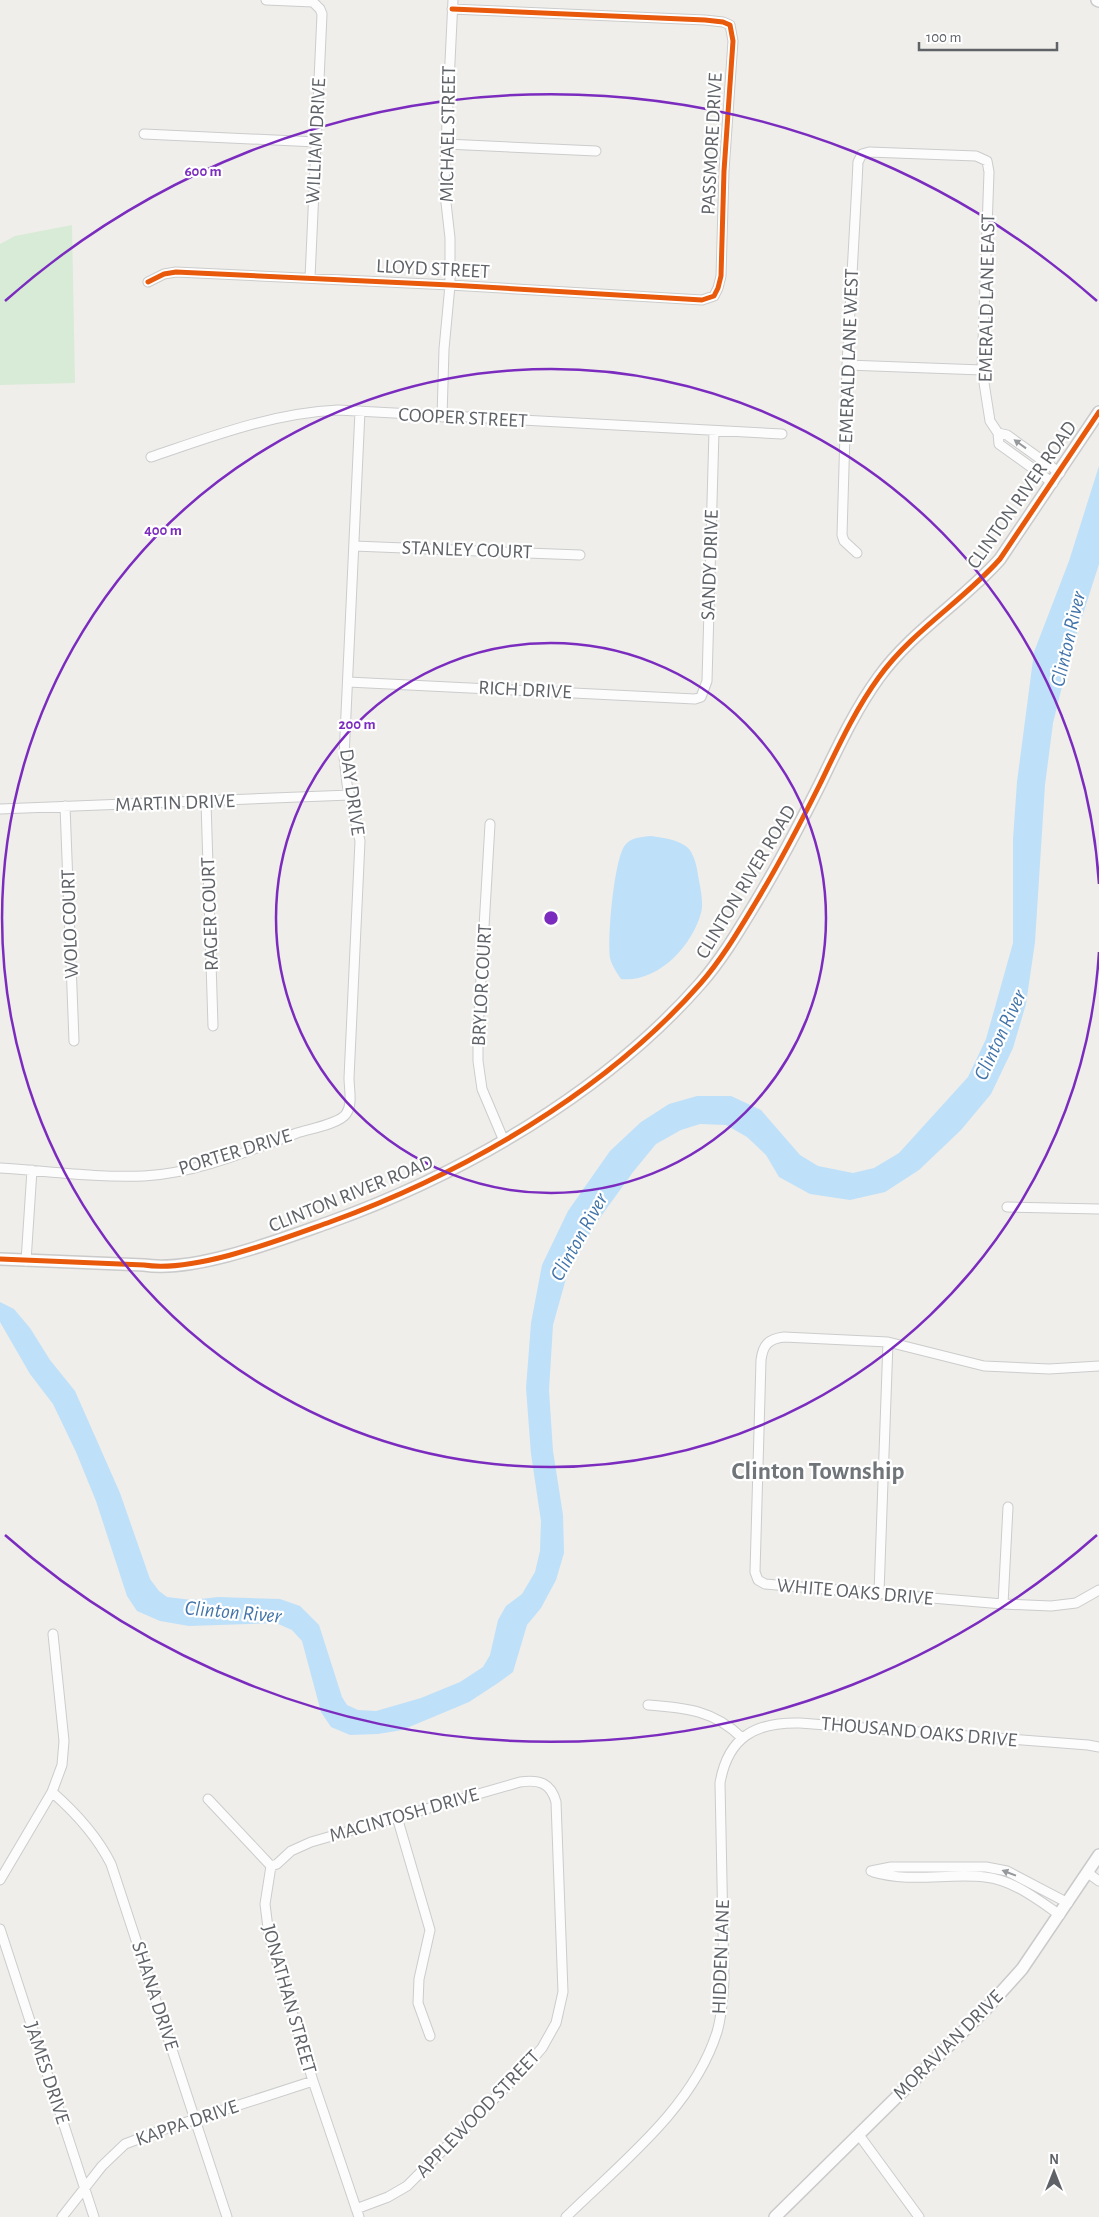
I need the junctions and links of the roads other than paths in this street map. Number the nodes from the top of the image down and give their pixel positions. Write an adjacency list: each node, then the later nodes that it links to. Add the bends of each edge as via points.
1 (266, 0): 4 (street, WILLIAM DRIVE, via 308,2 317,5 322,14)
2 (453, 4): 5 (street, MICHAEL STREET); 11 (street, PASSMORE DRIVE, via 705,20 730,25 733,41 721,276)
3 (144, 134): 4 (street)
4 (316, 142): 8 (street, WILLIAM DRIVE)
5 (446, 144): 6 (street); 10 (street, MICHAEL STREET, via 444,185 450,238)
6 (596, 151)
7 (987, 161): 12 (street, EMERALD LANE WEST, via 976,156 862,154 858,162); 13 (street, EMERALD LANE EAST)
8 (310, 278): 9 (street, LLOYD STREET, via 176,272); 10 (street, LLOYD STREET)
9 (148, 282)
10 (450, 285): 11 (street, LLOYD STREET, via 702,300); 16 (street, MICHAEL STREET)
11 (716, 294)
12 (847, 365): 13 (street); 24 (street, EMERALD LANE WEST, via 842,535)
13 (982, 370): 18 (street, EMERALD LANE EAST, via 990,420)
14 (360, 411): 16 (street, COOPER STREET); 20 (street, COOPER STREET, via 283,416); 23 (street, DAY DRIVE)
15 (1099, 412): 21 (street, CLINTON RIVER ROAD)
16 (442, 417): 17 (street, COOPER STREET)
17 (714, 431): 19 (street, COOPER STREET); 27 (street, SANDY DRIVE, via 707,681)
18 (998, 433): 21 (street, one-way to 18, via 1007,435); 22 (street, EMERALD LANE EAST, via 999,444)
19 (782, 434)
20 (151, 457)
21 (1060, 473): 22 (street, CLINTON RIVER ROAD)
22 (1053, 483): 36 (street, CLINTON RIVER ROAD, via 984,577 914,638 879,676 851,721 771,876 730,945 702,982 649,1034 581,1091)
23 (354, 546): 25 (street, STANLEY COURT); 26 (street, DAY DRIVE)
24 (857, 553)
25 (580, 555)
26 (348, 682): 27 (street, RICH DRIVE); 28 (street, DAY DRIVE, via 344,757)
27 (701, 697)
28 (350, 795): 29 (street, MARTIN DRIVE); 35 (street, DAY DRIVE, via 360,841)
29 (206, 802): 30 (street, MARTIN DRIVE); 33 (street, RAGER COURT)
30 (66, 806): 31 (street, MARTIN DRIVE); 34 (street, WOLO COURT)
31 (0, 809)
32 (490, 824): 36 (street, BRYLOR COURT, via 478,1061 482,1089)
33 (214, 1026)
34 (74, 1041)
35 (347, 1113): 38 (street, PORTER DRIVE, via 334,1122 182,1170 144,1176 111,1176)
36 (504, 1141): 42 (street, CLINTON RIVER ROAD, via 399,1195 246,1250 160,1267)
37 (0, 1168): 38 (street, PORTER DRIVE)
38 (32, 1170): 42 (street)
39 (1007, 1207): 40 (street)
40 (1099, 1209)
41 (0, 1259): 42 (street, CLINTON RIVER ROAD)
42 (26, 1261)
43 (888, 1342): 44 (street, via 984,1366 1049,1369); 47 (street); 47 (street, WHITE OAKS DRIVE, via 784,1337 767,1342 761,1360 756,1578 765,1584)
44 (1099, 1366)
45 (1008, 1507): 48 (street)
46 (1099, 1590): 48 (street, WHITE OAKS DRIVE, via 1071,1605)
47 (879, 1593): 48 (street, WHITE OAKS DRIVE)
48 (1003, 1604)
49 (52, 1634): 54 (street, via 64,1750)
50 (648, 1705): 51 (street, via 673,1707 716,1718)
51 (742, 1738): 52 (street, THOUSAND OAKS DRIVE, via 768,1724 800,1722); 80 (street, HIDDEN LANE, via 727,1756 720,1783 724,1980 714,2041 690,2088 673,2110)
52 (1099, 1747)
53 (543, 1783): 56 (street, MACINTOSH DRIVE, via 535,1780 520,1782); 76 (street, APPLEWOOD STREET, via 552,1790 556,1802 563,1992 556,2023 542,2048 523,2070 424,2170 399,2192)
54 (52, 1792): 64 (street); 73 (street, SHANA DRIVE, via 82,1821 111,1864)
55 (208, 1799): 58 (street)
56 (397, 1816): 58 (street, MACINTOSH DRIVE, via 310,1842); 71 (street, via 430,1930 419,1978 418,2003)
57 (1098, 1860): 61 (street, MORAVIAN DRIVE)
58 (271, 1866): 72 (street, JONATHAN STREET, via 265,1904 266,1922)
59 (965, 1867): 60 (street); 62 (street); 66 (street, one-way to 59, via 1007,1872)
60 (927, 1868): 63 (street); 63 (street, via 871,1871 890,1877)
61 (1088, 1872): 65 (street); 68 (street, MORAVIAN DRIVE)
62 (963, 1877): 63 (street); 67 (street, via 986,1877)
63 (926, 1878)
64 (0, 1880)
65 (1099, 1881)
66 (1035, 1885): 67 (street); 68 (street)
67 (1028, 1893): 69 (street)
68 (1068, 1903): 69 (street, MORAVIAN DRIVE)
69 (1060, 1915): 74 (street, MORAVIAN DRIVE, via 1022,1969 986,2009)
70 (0, 1929): 75 (street, JAMES DRIVE)
71 (430, 2036)
72 (313, 2081): 73 (street, KAPPA DRIVE); 76 (street, JONATHAN STREET)
73 (194, 2120): 75 (street, KAPPA DRIVE, via 125,2144); 79 (street, SHANA DRIVE)
74 (859, 2135): 81 (street, MORAVIAN DRIVE); 82 (street)
75 (84, 2189): 77 (street, KAPPA DRIVE); 78 (street, JAMES DRIVE)
76 (358, 2213)
77 (62, 2217)
78 (94, 2217)
79 (227, 2217)
80 (566, 2217)
81 (776, 2217)
82 (919, 2217)

